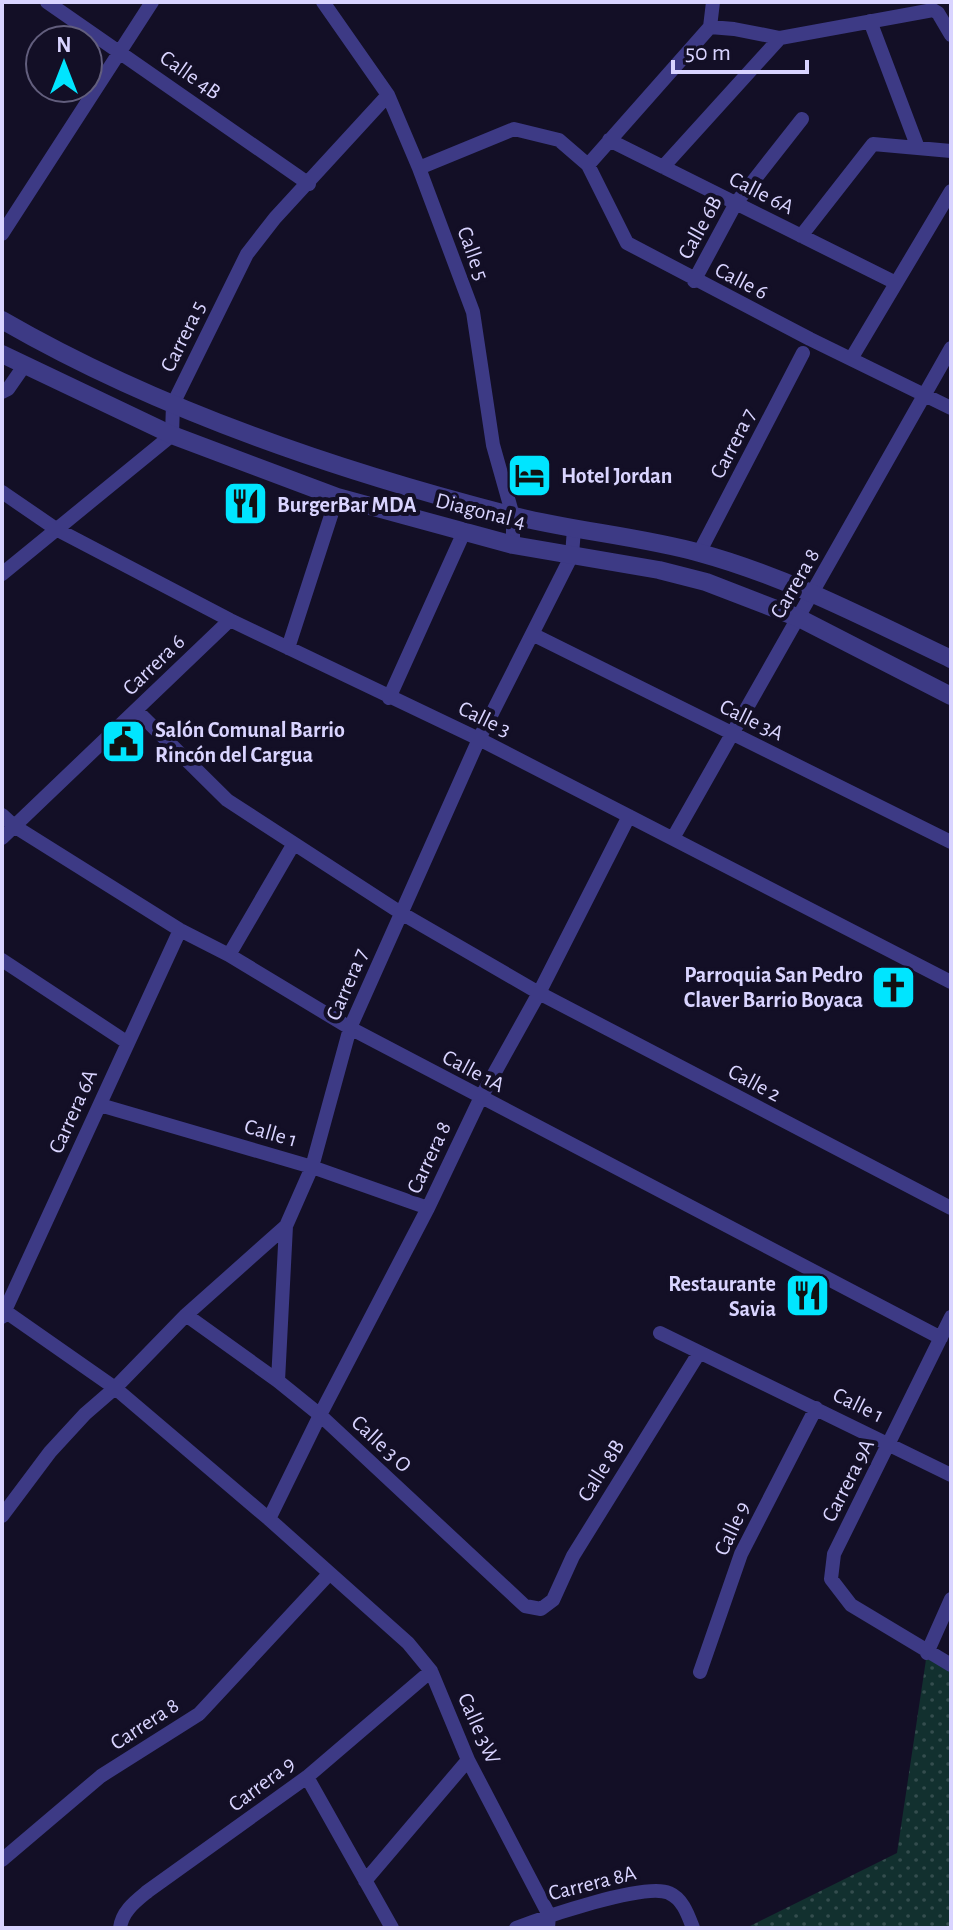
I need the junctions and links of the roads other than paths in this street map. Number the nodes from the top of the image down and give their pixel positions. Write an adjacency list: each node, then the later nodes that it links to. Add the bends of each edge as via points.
1 (47, 2): 9 (street, Calle 4B)
2 (152, 2): 9 (street)
3 (323, 2): 10 (street, Calle 5)
4 (713, 2): 6 (street)
5 (870, 21): 7 (street, via 927,10 938,13); 8 (street); 13 (street)
6 (710, 27): 8 (street); 12 (street)
7 (951, 35)
8 (780, 38): 16 (street)
9 (119, 51): 18 (street, Calle 4B); 21 (street)
10 (388, 95): 17 (street, Calle 5); 18 (street, Carrera 5)
11 (802, 119): 20 (street, Calle 6B)
12 (609, 140): 15 (street); 16 (street, Calle 6A)
13 (918, 148): 14 (street); 22 (street, via 873,144)
14 (951, 151)
15 (588, 165): 17 (street, Calle 6, via 559,140 514,129); 23 (street, Calle 6, via 627,243)
16 (663, 167): 20 (street, Calle 6A)
17 (419, 168): 38 (street, Calle 5, via 473,312 493,445)
18 (309, 184): 33 (street, Carrera 5, via 247,254)
19 (951, 191): 24 (street)
20 (736, 203): 22 (street, Calle 6A); 23 (street, Calle 6B)
21 (2, 234)
22 (801, 236): 24 (street, Calle 6A)
23 (694, 281): 29 (street, Calle 6)
24 (896, 283): 29 (street)
25 (2, 320): 33 (street, Diagonal 4, via 60,354)
26 (951, 348): 32 (street, Carrera 8)
27 (803, 353): 43 (street, Carrera 7)
28 (2, 354): 30 (street, Diagonal 4)
29 (851, 359): 32 (street, Calle 6)
30 (24, 366): 31 (street); 35 (street, Diagonal 4)
31 (2, 392)
32 (924, 397): 34 (street, Calle 6); 46 (street, Carrera 8)
33 (173, 404): 35 (street, Carrera 5); 38 (street, Diagonal 4, via 373,479)
34 (951, 408)
35 (172, 435): 37 (street, Diagonal 4); 39 (street)
36 (2, 492): 39 (street, Calle 3)
37 (337, 497): 41 (street, Diagonal 4); 50 (street)
38 (513, 516): 40 (street, Diagonal 4); 42 (street, Calle 5)
39 (56, 529): 45 (street); 48 (street, Calle 3)
40 (574, 529): 43 (street, Diagonal 4); 44 (street)
41 (464, 532): 42 (street, Diagonal 4); 53 (street)
42 (513, 545): 44 (street, Diagonal 4)
43 (699, 553): 46 (street, Diagonal 4)
44 (572, 555): 47 (street, Diagonal 4, via 706,582); 49 (street, Carrera 7)
45 (2, 574)
46 (814, 593): 47 (street, Carrera 8); 51 (street, Diagonal 4)
47 (799, 618): 52 (street, Diagonal 4); 55 (street, Carrera 8)
48 (230, 620): 50 (street, Calle 3); 54 (street, Carrera 6)
49 (534, 635): 55 (street, Calle 3A); 56 (street, Carrera 7)
50 (288, 648): 53 (street, Calle 3)
51 (951, 659)
52 (951, 696)
53 (389, 698): 56 (street, Calle 3)
54 (137, 711): 59 (street, Carrera 6); 63 (street, via 227,800)
55 (731, 733): 61 (street, Carrera 8); 62 (street, Calle 3A)
56 (479, 739): 58 (street, Calle 3); 64 (street, Carrera 7)
57 (2, 815): 59 (street, Calle 1A)
58 (629, 816): 61 (street, Calle 3); 69 (street, Carrera 8)
59 (14, 826): 60 (street, Carrera 6); 65 (street, Calle 1A)
60 (2, 838)
61 (673, 838): 68 (street, Calle 3)
62 (951, 842)
63 (293, 845): 64 (street); 66 (street)
64 (401, 913): 69 (street); 70 (street, Carrera 7)
65 (180, 930): 66 (street, Calle 1A); 71 (street, Carrera 6A)
66 (229, 955): 70 (street, Calle 1A)
67 (2, 960): 71 (street)
68 (951, 982)
69 (539, 993): 72 (street, Carrera 8); 76 (street, Calle 2)
70 (350, 1028): 72 (street, Calle 1A); 74 (street, Carrera 7)
71 (128, 1043): 73 (street, Carrera 6A)
72 (480, 1099): 75 (street, Carrera 8); 82 (street, Calle 1A)
73 (100, 1105): 74 (street, Calle 1); 78 (street, Carrera 6A)
74 (312, 1167): 75 (street, Calle 1); 77 (street, Carrera 7)
75 (428, 1208): 87 (street, Carrera 8)
76 (951, 1208)
77 (286, 1226): 79 (street, Carrera 7); 84 (street)
78 (3, 1313): 85 (street, Calle 3W)
79 (186, 1315): 84 (street, Calle 3 O); 85 (street, Carrera 7)
80 (951, 1317): 82 (street, Carrera 9A)
81 (660, 1333): 83 (street, Calle 1)
82 (941, 1338): 88 (street, Carrera 9A)
83 (699, 1353): 86 (street, Calle 1); 94 (street, Calle 8B, via 573,1556 553,1600)
84 (278, 1381): 87 (street, Calle 3 O)
85 (115, 1388): 90 (street, Carrera 7, via 50,1452); 91 (street, Calle 3W)
86 (816, 1408): 88 (street, Calle 1); 98 (street, Calle 9, via 741,1554)
87 (320, 1415): 91 (street, Carrera 8); 94 (street, Calle 3 O, via 525,1606)
88 (890, 1444): 89 (street, Calle 1); 95 (street, Carrera 9A, via 834,1554 831,1579 851,1605)
89 (951, 1475)
90 (2, 1516)
91 (269, 1519): 92 (street, Calle 3W)
92 (329, 1574): 97 (street, Calle 3W, via 408,1643); 101 (street, Carrera 8, via 199,1714 101,1776)
93 (951, 1599): 95 (street)
94 (541, 1609)
95 (927, 1653): 96 (street)
96 (951, 1665)
97 (431, 1671): 99 (street, Calle 3W); 100 (street, Carrera 9)
98 (700, 1672)
99 (468, 1760): 102 (street); 103 (street, Calle 3W)
100 (307, 1777): 102 (street); 104 (street, Carrera 9, via 148,1891 130,1906)
101 (2, 1860)
102 (365, 1881): 105 (street)
103 (548, 1921): 106 (street, Carrera 8A); 107 (street, Carrera 8A, via 650,1890 679,1900)
104 (120, 1928)
105 (392, 1928)
106 (516, 1928)
107 (693, 1928)

